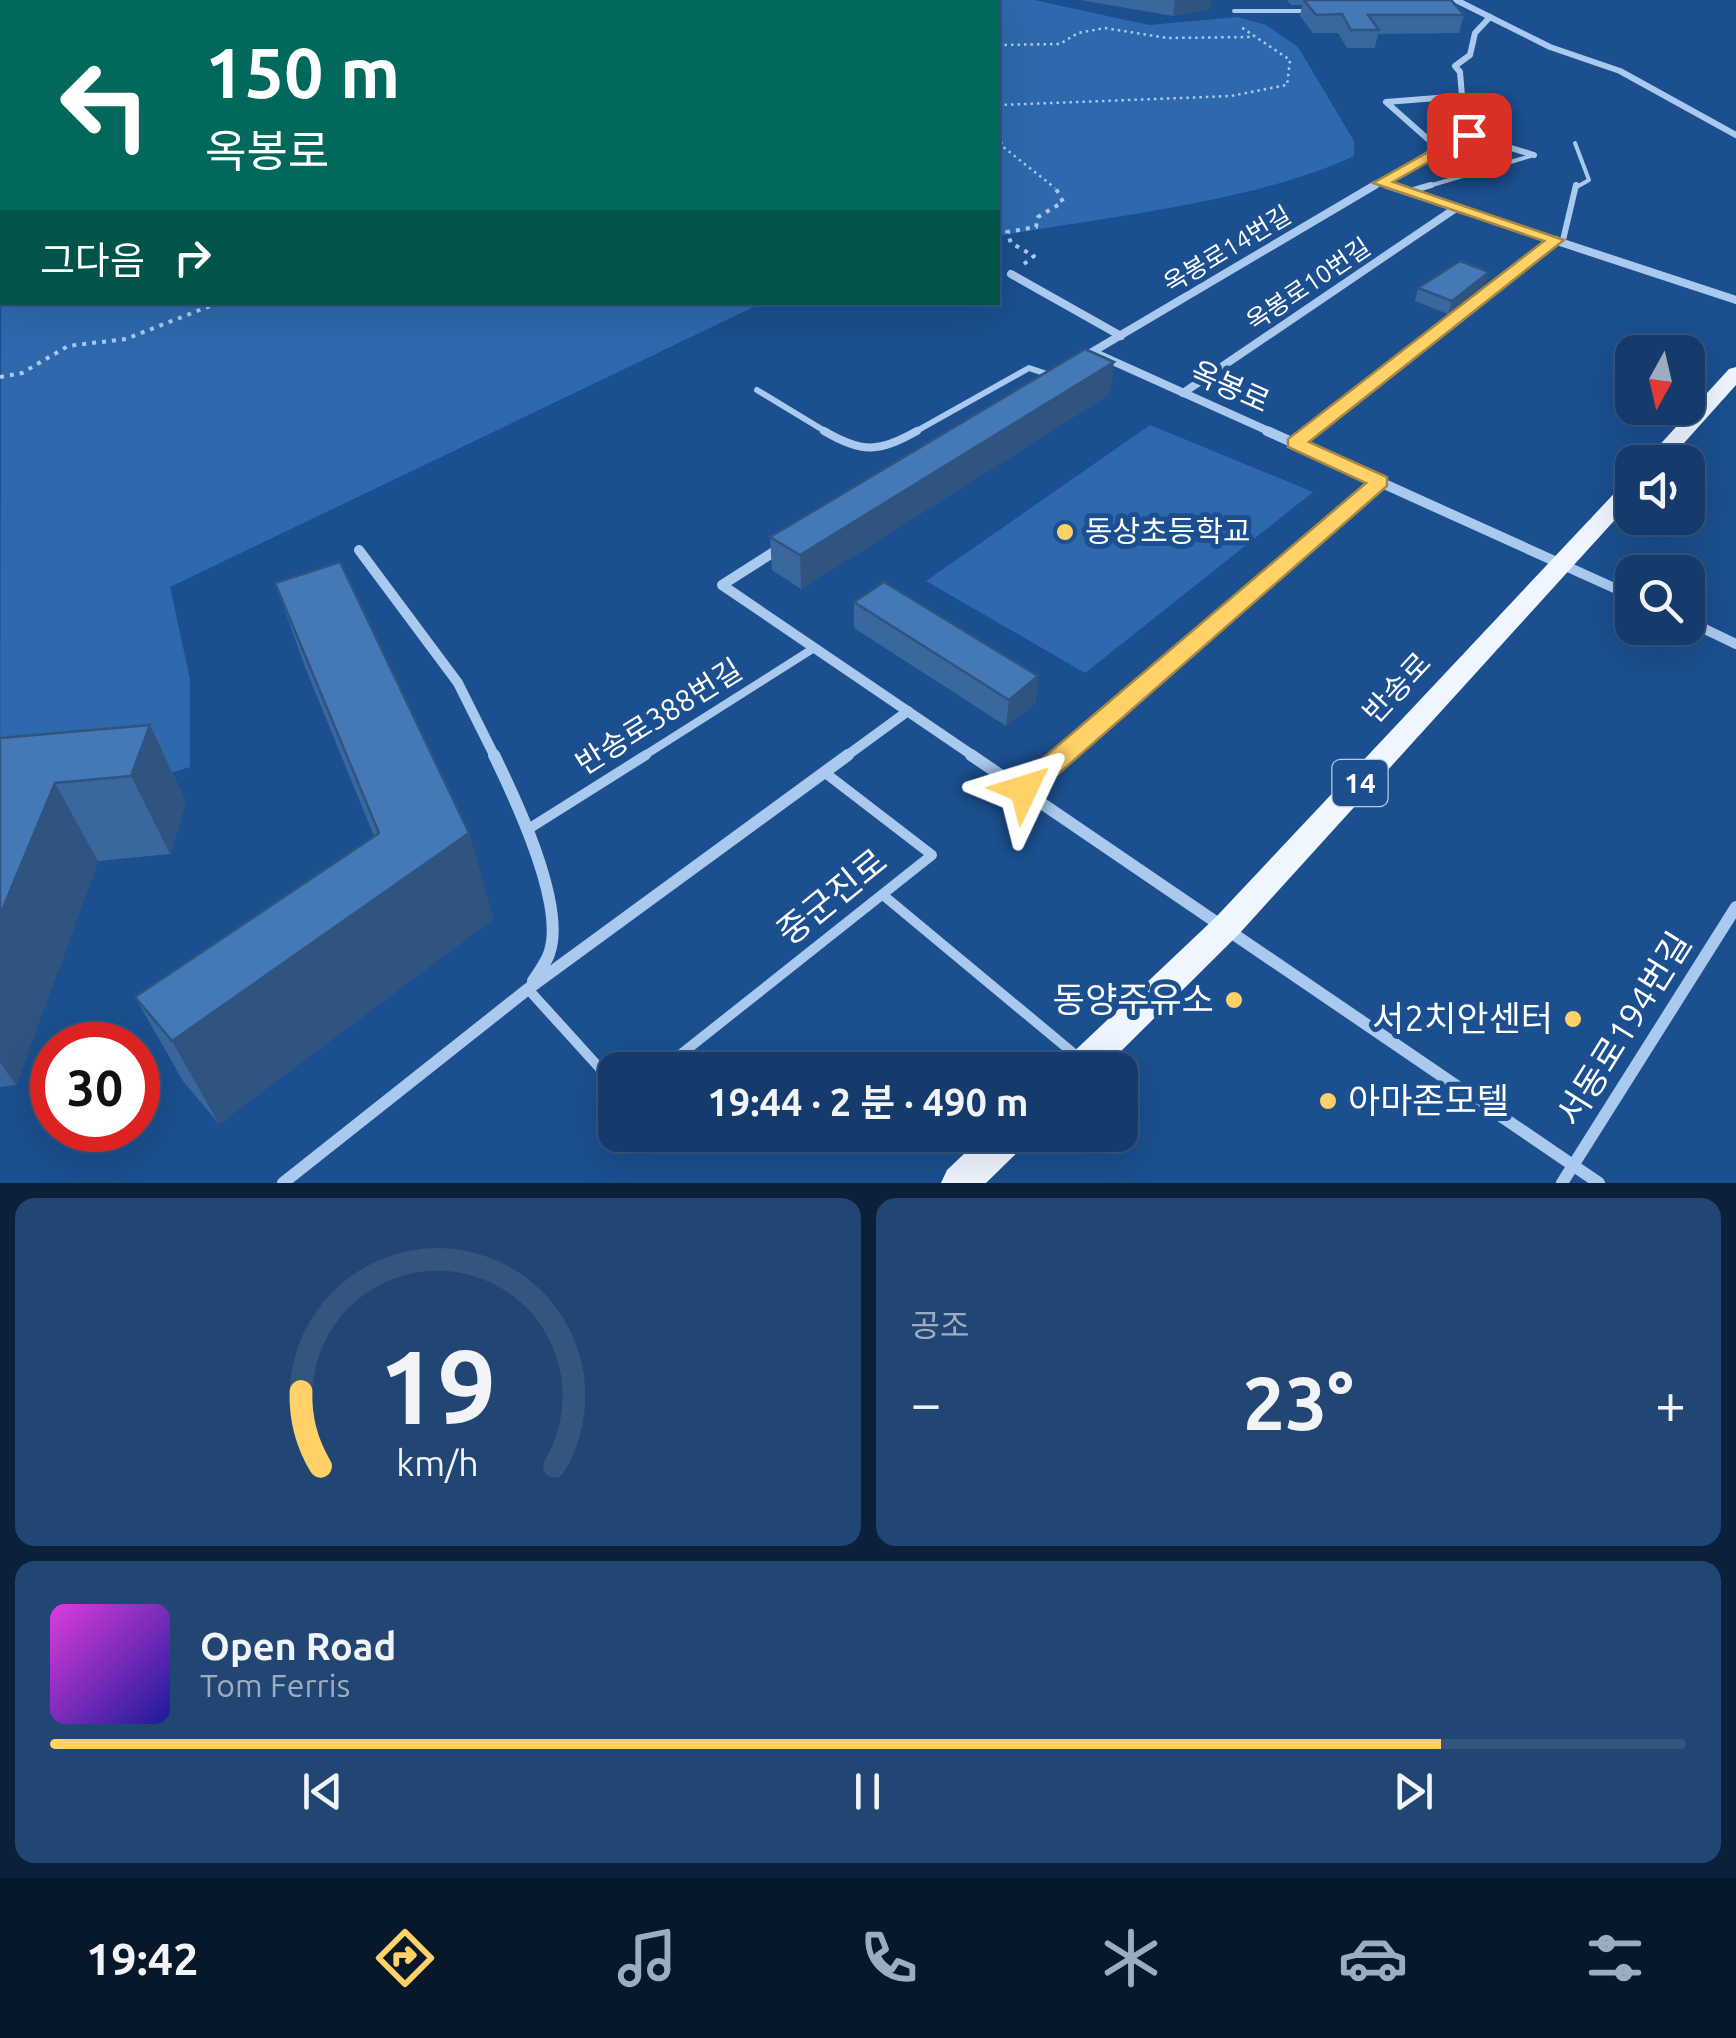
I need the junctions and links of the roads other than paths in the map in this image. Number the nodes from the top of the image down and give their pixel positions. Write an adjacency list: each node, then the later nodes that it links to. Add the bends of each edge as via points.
1 (1456, 0): 4 (street)
2 (1234, 10): 5 (lane)
3 (1458, 10): 4 (lane)
4 (1476, 10): 6 (street)
5 (1311, 11)
6 (1490, 17): 7 (street, via 1620,71); 9 (street, via 1477,26 1470,55 1455,66 1462,96 1386,102)
7 (1736, 134)
8 (1576, 143): 14 (lane, via 1589,180 1576,184 1563,240)
9 (1438, 148): 10 (street, 옥봉로14번길, via 1469,135); 11 (street, 옥봉로14번길)
10 (1534, 155): 12 (lane)
11 (1380, 183): 12 (street); 17 (street, 옥봉로14번길)
12 (1407, 192): 13 (street)
13 (1456, 208): 14 (street); 25 (street, 옥봉로10번길)
14 (1556, 240): 16 (street); 26 (street)
15 (1011, 274): 17 (street)
16 (1736, 300)
17 (1122, 336): 18 (street, 옥봉로14번길)
18 (1095, 354): 19 (street, 옥봉로14번길); 25 (street, 옥봉로)
19 (1072, 361)
20 (1061, 368): 22 (street)
21 (1736, 373): 27 (main road)
22 (1050, 375): 23 (street); 24 (lane, via 1029,368 883,450 846,444)
23 (1034, 385)
24 (757, 390)
25 (1183, 393): 26 (street, 옥봉로)
26 (1295, 443): 28 (street, 옥봉로)
27 (1671, 445)
28 (1380, 481): 32 (street, 옥봉로); 39 (street)
29 (1615, 507): 32 (main road, 반송로 / 14)
30 (787, 543): 36 (street, via 722,585)
31 (359, 550): 40 (street, via 458,683)
32 (1564, 564): 33 (street, 옥봉로); 43 (main road, 반송로 / 14)
33 (1615, 588)
34 (1705, 629): 35 (street)
35 (1736, 644)
36 (814, 648): 37 (street); 40 (lane, 반송로388번길)
37 (908, 711): 38 (street); 39 (street)
38 (824, 772): 41 (lane, 중군진로, via 932,855); 44 (street)
39 (1024, 789): 43 (street)
40 (530, 828): 44 (street, via 552,944)
41 (883, 895): 45 (lane, 중군진로); 46 (lane, 반송로)
42 (1736, 908): 50 (street, 서동로194번길)
43 (1227, 926): 47 (main road, 반송로 / 14); 50 (street)
44 (528, 989): 48 (lane); 51 (street)
45 (684, 1052)
46 (1066, 1052)
47 (1096, 1052)
48 (598, 1066)
49 (992, 1152): 52 (main road)
50 (1573, 1166): 53 (street, 서동로194번길); 54 (street)
51 (283, 1183)
52 (960, 1183)
53 (1562, 1183)
54 (1598, 1183)

